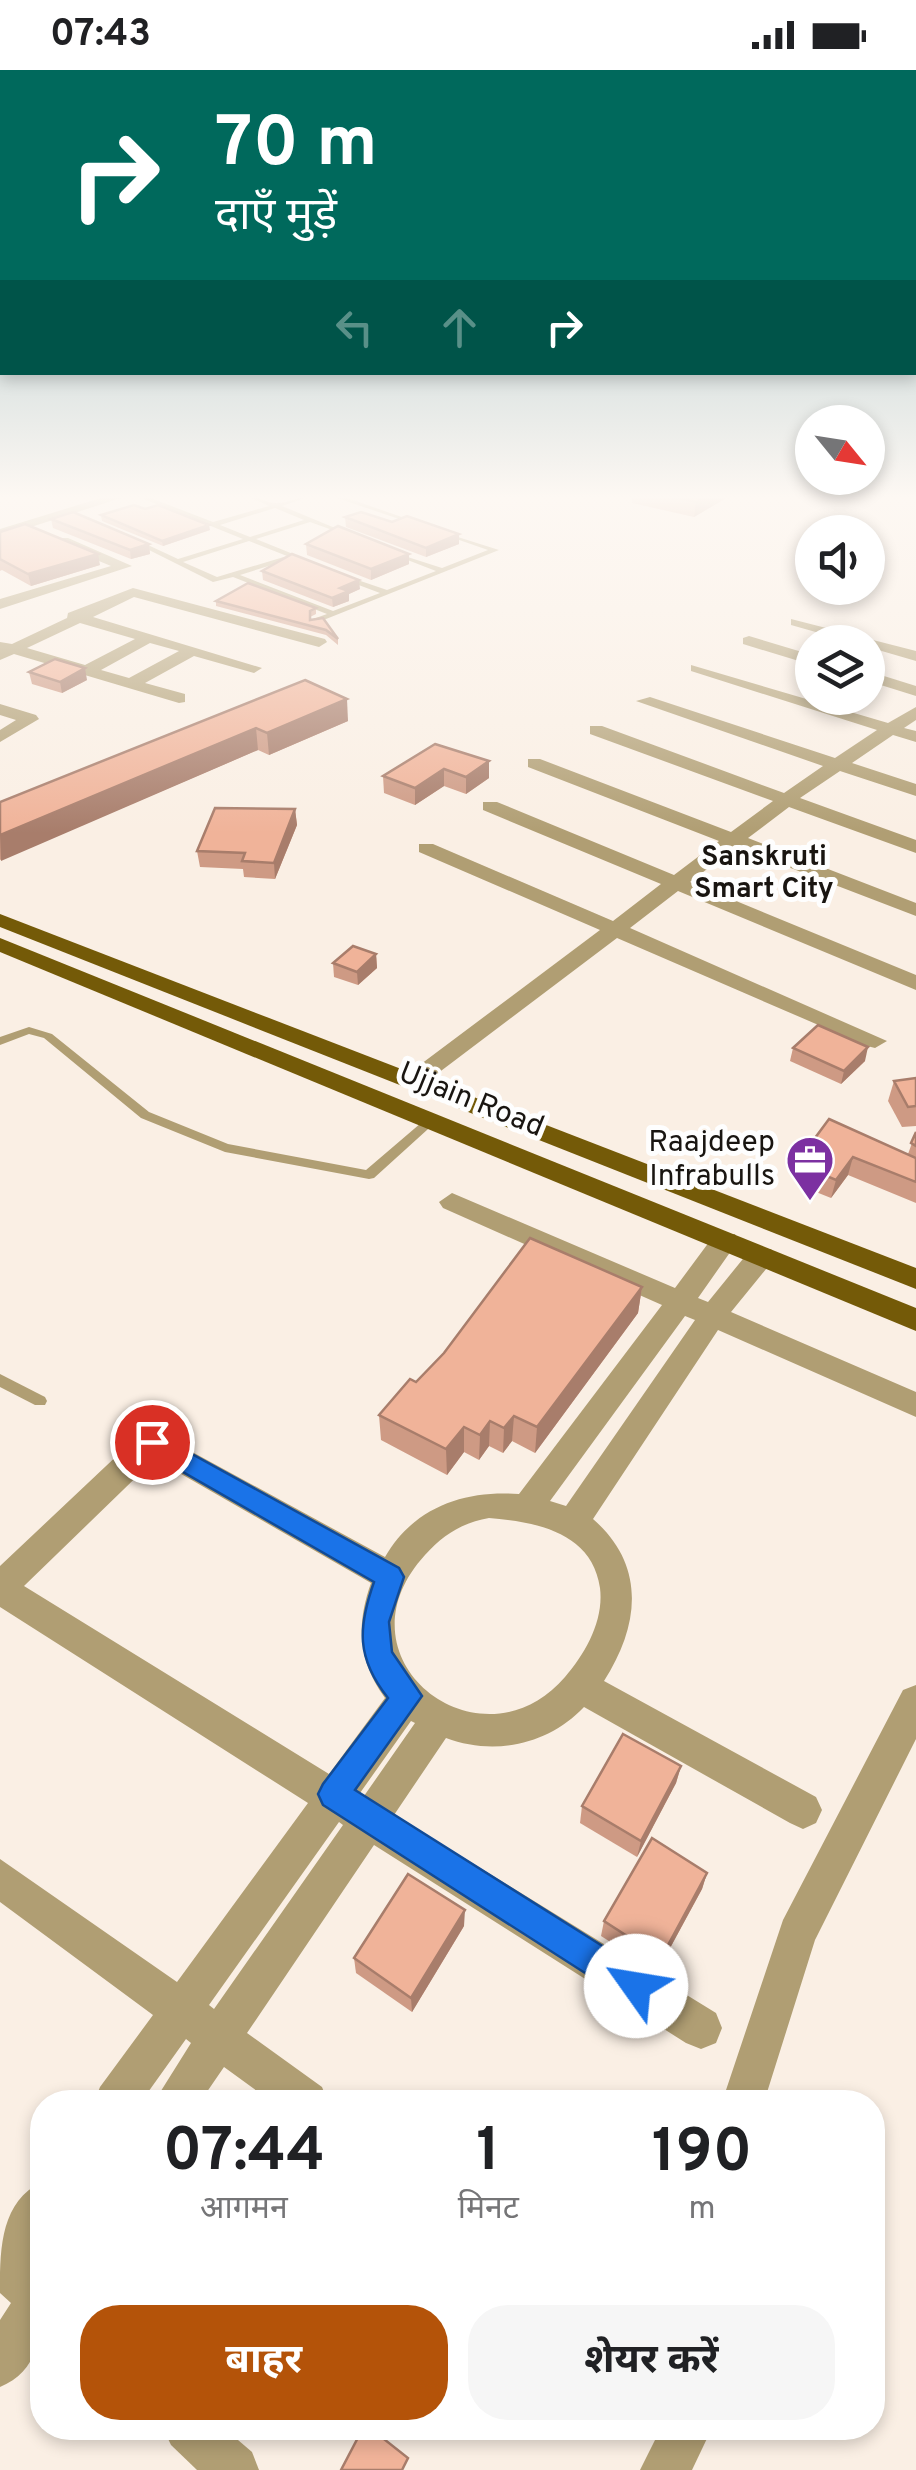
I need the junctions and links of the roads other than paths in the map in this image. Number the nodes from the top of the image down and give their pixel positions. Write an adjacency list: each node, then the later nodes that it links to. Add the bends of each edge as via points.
1 (49, 609): 7 (street)
2 (96, 609): 7 (street)
3 (196, 609): 8 (street)
4 (320, 609): 6 (lane)
5 (346, 609): 6 (lane)
6 (333, 614): 9 (lane)
7 (79, 617): 12 (street); 16 (street)
8 (225, 617): 11 (street); 14 (street)
9 (316, 621)
10 (796, 622): 18 (street)
11 (208, 626)
12 (150, 638): 15 (street); 21 (street)
13 (749, 641): 17 (street)
14 (318, 642)
15 (192, 643): 19 (street); 23 (street)
16 (4, 650): 21 (street)
17 (795, 655)
18 (916, 656)
19 (254, 668)
20 (697, 668): 29 (street)
21 (86, 671): 23 (street)
22 (885, 681): 24 (street)
23 (131, 684): 25 (street)
24 (916, 690)
25 (179, 698)
26 (644, 702): 34 (street)
27 (0, 709): 31 (street, via 30,720)
28 (916, 712): 29 (street)
29 (890, 729): 32 (street); 34 (street)
30 (596, 730): 36 (street)
31 (0, 737)
32 (916, 737)
33 (534, 763): 38 (street)
34 (837, 765): 35 (street); 36 (street)
35 (916, 790)
36 (787, 800): 38 (street); 39 (street)
37 (490, 806): 41 (street)
38 (734, 840): 41 (street); 42 (street)
39 (916, 847)
40 (426, 848): 44 (street)
41 (676, 883): 44 (street); 46 (street)
42 (916, 910)
43 (0, 920): 49 (main road, Ujjain Road)
44 (614, 929): 48 (street); 49 (street)
45 (0, 944): 50 (main road, Ujjain Road)
46 (916, 982)
47 (0, 1041): 50 (lane, via 29,1030 48,1036 145,1115 226,1148 370,1175)
48 (875, 1041)
49 (413, 1081): 54 (main road, Ujjain Road)
50 (432, 1120): 52 (main road, Ujjain Road)
51 (452, 1202): 55 (street)
52 (725, 1242): 53 (main road, Ujjain Road); 55 (street)
53 (761, 1256): 56 (street); 57 (main road, Ujjain Road)
54 (916, 1279)
55 (677, 1303): 56 (street); 59 (street)
56 (712, 1318): 60 (street); 62 (street)
57 (916, 1320)
58 (0, 1380): 61 (lane)
59 (620, 1382): 60 (street); 63 (street)
60 (659, 1400): 64 (street)
61 (40, 1401)
62 (916, 1405)
63 (529, 1504): 64 (street); 65 (street, via 455,1511 429,1530)
64 (573, 1522): 67 (street, via 613,1565 621,1596 616,1624)
65 (390, 1577): 66 (street, via 152,1442); 69 (street, via 374,1622 378,1654 395,1685)
66 (0, 1589): 70 (street)
67 (581, 1687): 69 (street, via 561,1710 492,1731); 71 (street)
68 (916, 1702): 80 (street, via 797,1934)
69 (423, 1708): 70 (street); 72 (street)
70 (334, 1794): 72 (street); 74 (street)
71 (803, 1810)
72 (371, 1819): 75 (street); 76 (street)
73 (0, 1878): 74 (street)
74 (182, 2009): 76 (street); 77 (street)
75 (702, 2028)
76 (221, 2036): 78 (street); 79 (street)
77 (124, 2090)
78 (183, 2090)
79 (291, 2090)
80 (746, 2090)
81 (30, 2222): 82 (street)
82 (0, 2264): 83 (street)
83 (30, 2289)
84 (30, 2317): 85 (street)
85 (0, 2363)
86 (201, 2440): 88 (street)
87 (681, 2440): 89 (street)
88 (234, 2470)
89 (665, 2470)

